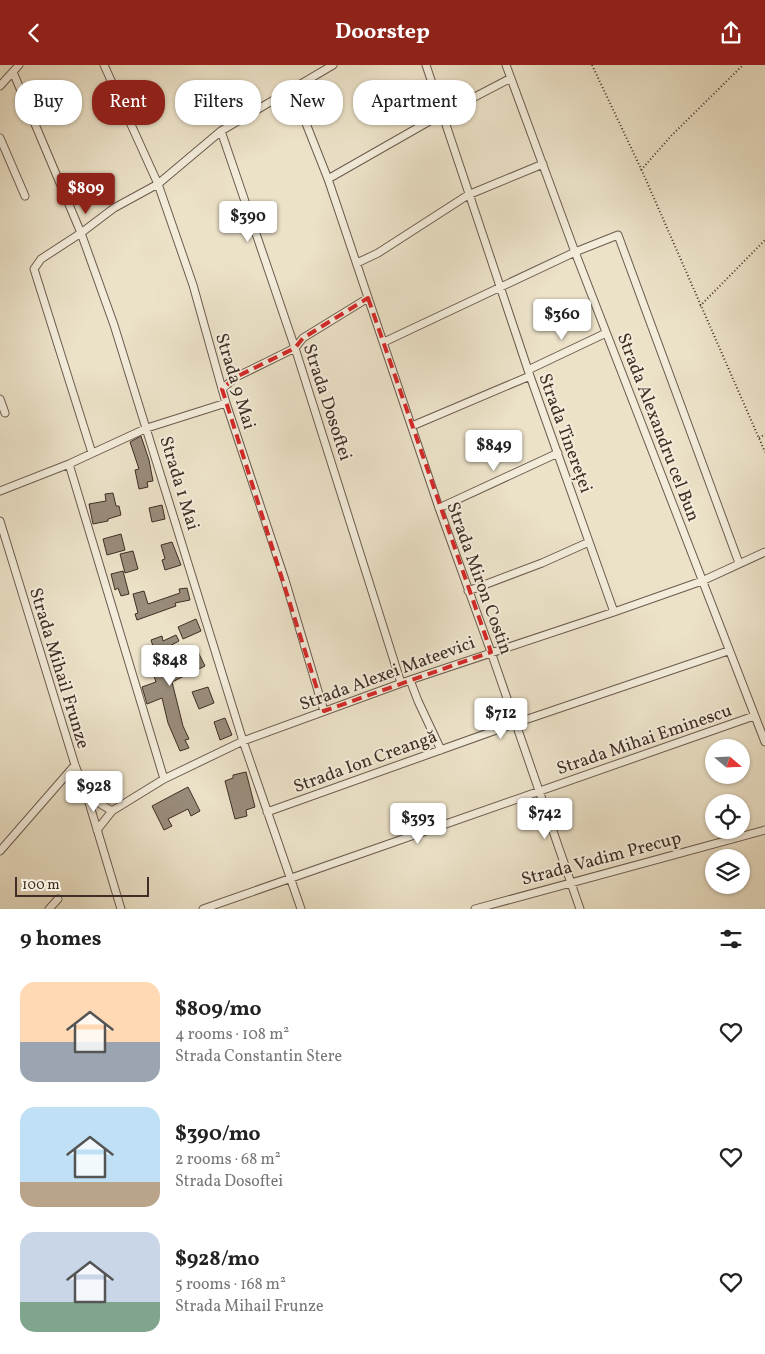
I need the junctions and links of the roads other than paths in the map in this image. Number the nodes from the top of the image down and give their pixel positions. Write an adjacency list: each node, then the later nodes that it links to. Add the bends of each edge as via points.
1 (20, 65): 6 (street)
2 (104, 65): 20 (street, Strada 9 Mai)
3 (333, 65): 8 (street)
4 (426, 65): 9 (street, Strada Tinereței)
5 (506, 65): 7 (street, Strada Alexandru cel Bun)
6 (13, 72): 10 (street); 23 (street, Strada 1 Mai)
7 (511, 78): 11 (street); 18 (street, Strada Alexandru cel Bun)
8 (306, 80)
9 (431, 80)
10 (0, 86)
11 (476, 96)
12 (271, 101): 16 (street)
13 (307, 125): 19 (street, Strada Miron Costin)
14 (423, 125): 19 (street)
15 (446, 125): 21 (street, Strada Tinereței)
16 (222, 131): 20 (street); 30 (street, Strada Dosoftei)
17 (0, 138): 22 (street)
18 (543, 165): 21 (street); 24 (street, Strada Alexandru cel Bun)
19 (328, 179): 25 (street, Strada Miron Costin)
20 (158, 184): 23 (street, via 114,208); 32 (street, Strada 9 Mai, via 193,285)
21 (468, 195): 25 (street); 26 (street, Strada Tinereței)
22 (26, 197)
23 (81, 233): 37 (street, Strada 1 Mai); 38 (street, via 41,259 34,269)
24 (575, 252): 26 (street); 28 (street, Strada Alexandru cel Bun); 46 (street, Strada Alexandru cel Bun, via 618,235)
25 (357, 263): 27 (street, Strada Miron Costin)
26 (500, 288): 29 (street); 31 (street, Strada Tinereței)
27 (368, 298): 29 (street, Strada Miron Costin); 30 (street, via 303,338)
28 (606, 333): 31 (street); 47 (street, Strada Alexandru cel Bun)
29 (384, 343): 36 (street, Strada Miron Costin)
30 (295, 348): 32 (street, via 236,377); 53 (street, Strada Dosoftei)
31 (529, 373): 36 (street); 39 (street, Strada Tinereței)
32 (222, 389): 34 (street, Strada 9 Mai)
33 (0, 399): 35 (street)
34 (226, 403): 37 (street); 54 (street, Strada 9 Mai, via 285,580)
35 (5, 413)
36 (412, 426): 42 (street, Strada Miron Costin)
37 (147, 428): 38 (street); 57 (street, Strada 1 Mai)
38 (92, 453): 40 (street)
39 (558, 453): 42 (street); 44 (street, Strada Tinereței)
40 (70, 464): 41 (street); 61 (street)
41 (0, 491)
42 (439, 508): 48 (street, Strada Miron Costin)
43 (0, 521): 60 (street, Strada Mihail Frunze)
44 (589, 542): 48 (street); 49 (street, Strada Tinereței)
45 (765, 552): 46 (street, Strada Alexei Mateevici)
46 (739, 563): 47 (street, Strada Alexei Mateevici)
47 (702, 581): 49 (street, Strada Alexei Mateevici); 50 (street, Strada Alexandru cel Bun)
48 (468, 591): 51 (street, Strada Miron Costin)
49 (614, 612): 51 (street, Strada Alexei Mateevici)
50 (728, 651): 55 (street, Strada Alexandru cel Bun); 56 (street, Strada Ion Creangă)
51 (491, 652): 52 (street, Strada Alexei Mateevici); 56 (street, Strada Miron Costin)
52 (410, 680): 53 (street, Strada Alexei Mateevici); 59 (street)
53 (401, 683): 54 (street, Strada Alexei Mateevici)
54 (324, 711): 57 (street, Strada Alexei Mateevici)
55 (754, 716): 58 (street, Strada Alexandru cel Bun); 62 (street, Strada Mihai Eminescu)
56 (516, 723): 59 (street, Strada Ion Creangă); 62 (street, Strada Miron Costin)
57 (243, 741): 61 (street, Strada Alexei Mateevici); 65 (street, Strada 1 Mai)
58 (765, 742)
59 (441, 750): 65 (street, Strada Ion Creangă)
60 (75, 765): 63 (street, Strada Mihail Frunze); 68 (street)
61 (164, 779): 64 (street, Strada Alexei Mateevici)
62 (538, 792): 69 (street, Strada Mihai Eminescu); 70 (street, Strada Miron Costin)
63 (86, 797): 64 (street); 66 (street, Strada Mihail Frunze)
64 (112, 811): 66 (street, Strada Alexei Mateevici)
65 (267, 812): 69 (street, Strada 1 Mai)
66 (97, 830): 73 (street, Strada Mihail Frunze)
67 (765, 830): 70 (street, Strada Vadim Precup)
68 (0, 851)
69 (291, 878): 74 (street, Strada Mihai Eminescu); 75 (street, Strada 1 Mai)
70 (572, 882): 76 (street, Strada Vadim Precup); 77 (street, Strada Miron Costin)
71 (58, 899): 72 (street)
72 (49, 909)
73 (121, 909)
74 (203, 909)
75 (301, 909)
76 (475, 909)
77 (580, 909)

